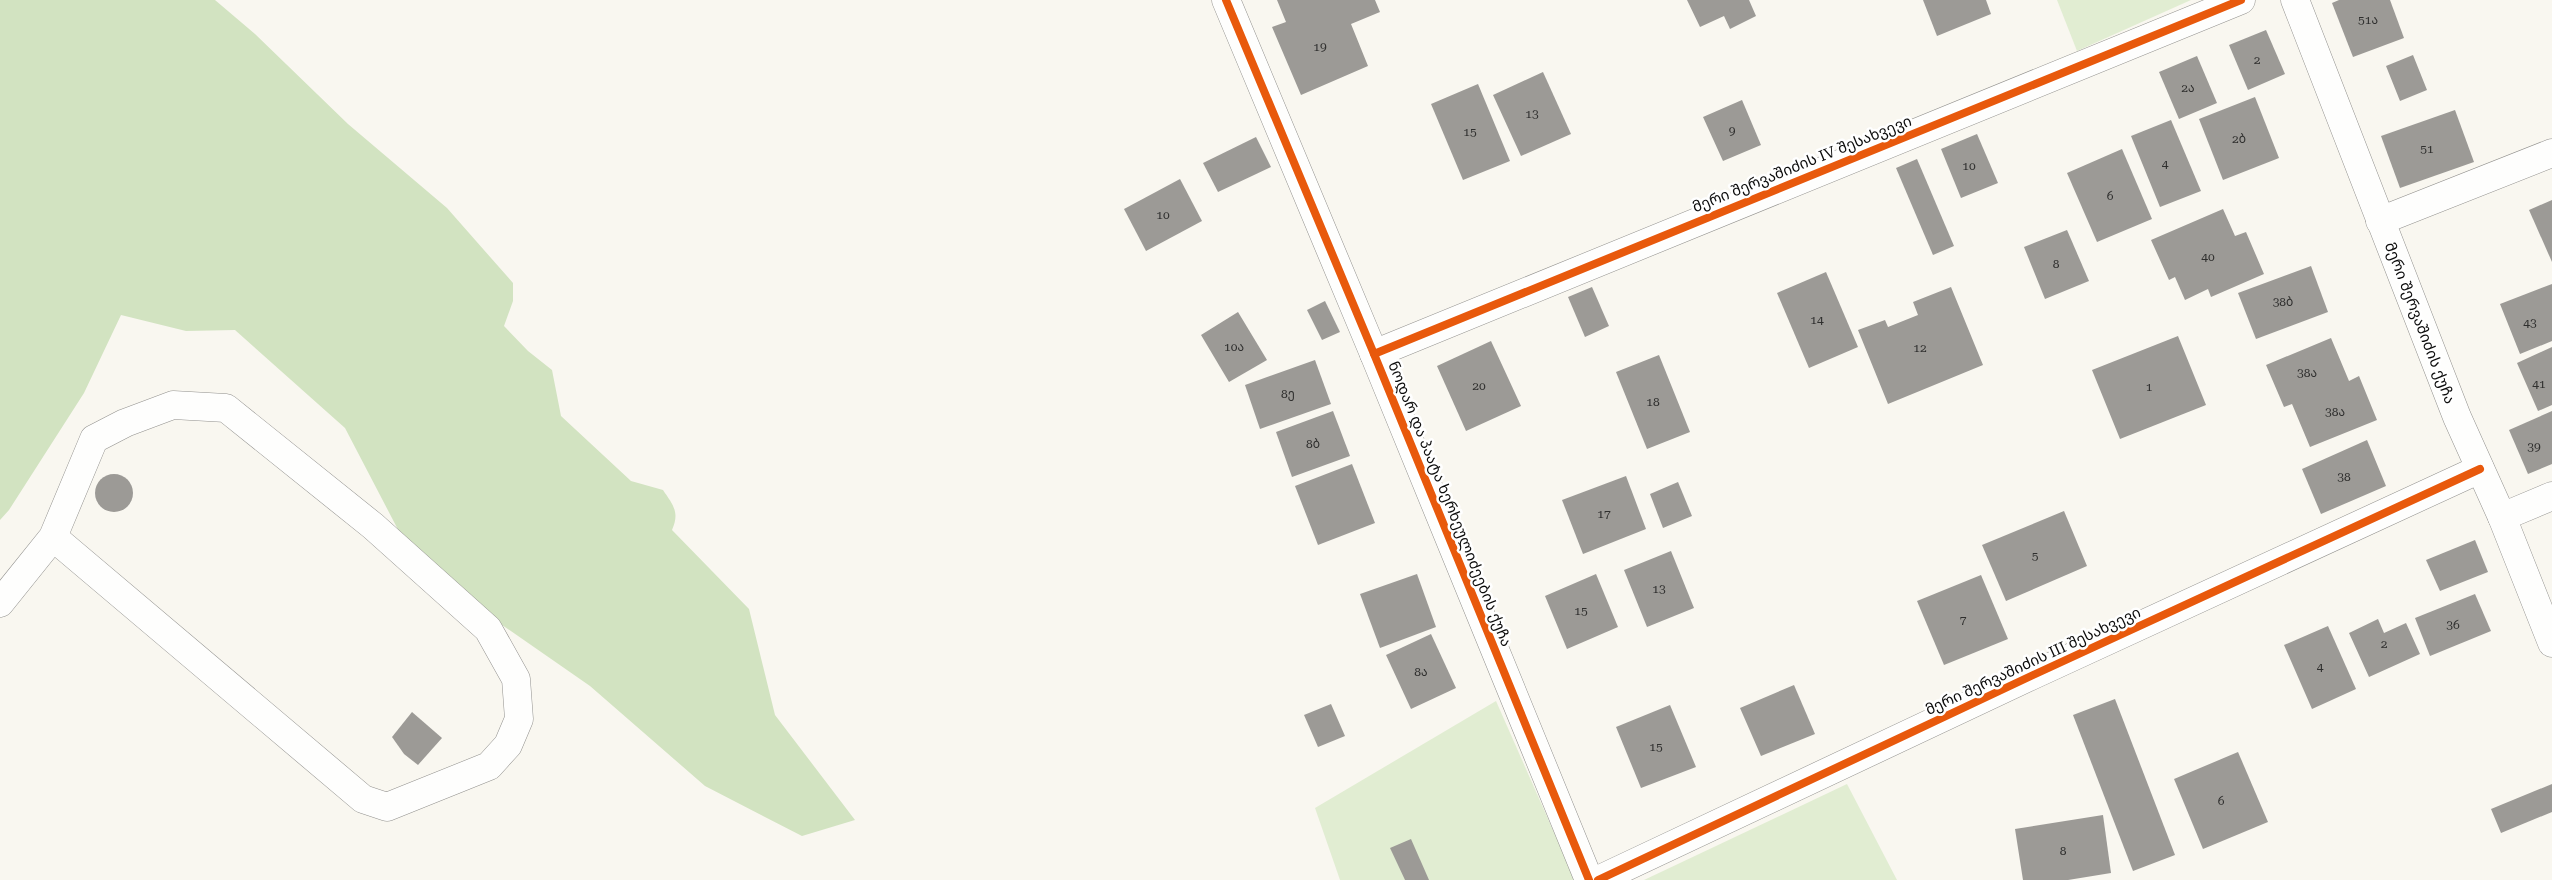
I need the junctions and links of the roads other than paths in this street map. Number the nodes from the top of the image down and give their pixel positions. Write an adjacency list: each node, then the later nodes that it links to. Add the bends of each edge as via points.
1 (1226, 0): 6 (street, ნოდარ და პაატა ხერხეულიძეების ქუჩა)
2 (2241, 0): 6 (street, მერი შერვაშიძის IV შესახვევი)
3 (2295, 0): 5 (street, მერი შერვაშიძის ქუჩა)
4 (2552, 153): 5 (street)
5 (2380, 220): 7 (street, მერი შერვაშიძის ქუჩა, via 2456,418)
6 (1374, 354): 13 (street, ნოდარ და პაატა ხერხეულიძეების ქუჩა)
7 (2480, 469): 9 (street, მერი შერვაშიძის ქუჩა); 14 (street, მერი შერვაშიძის III შესახვევი)
8 (2552, 496): 9 (street)
9 (2502, 517): 12 (street, მერი შერვაშიძის ქუჩა)
10 (53, 537): 10 (street, via 94,439 173,405 226,408 373,526 488,629 516,679 519,718 508,745 490,766 387,807 364,799); 11 (street)
11 (0, 603)
12 (2552, 643)
13 (1589, 880)
14 (1598, 880)

